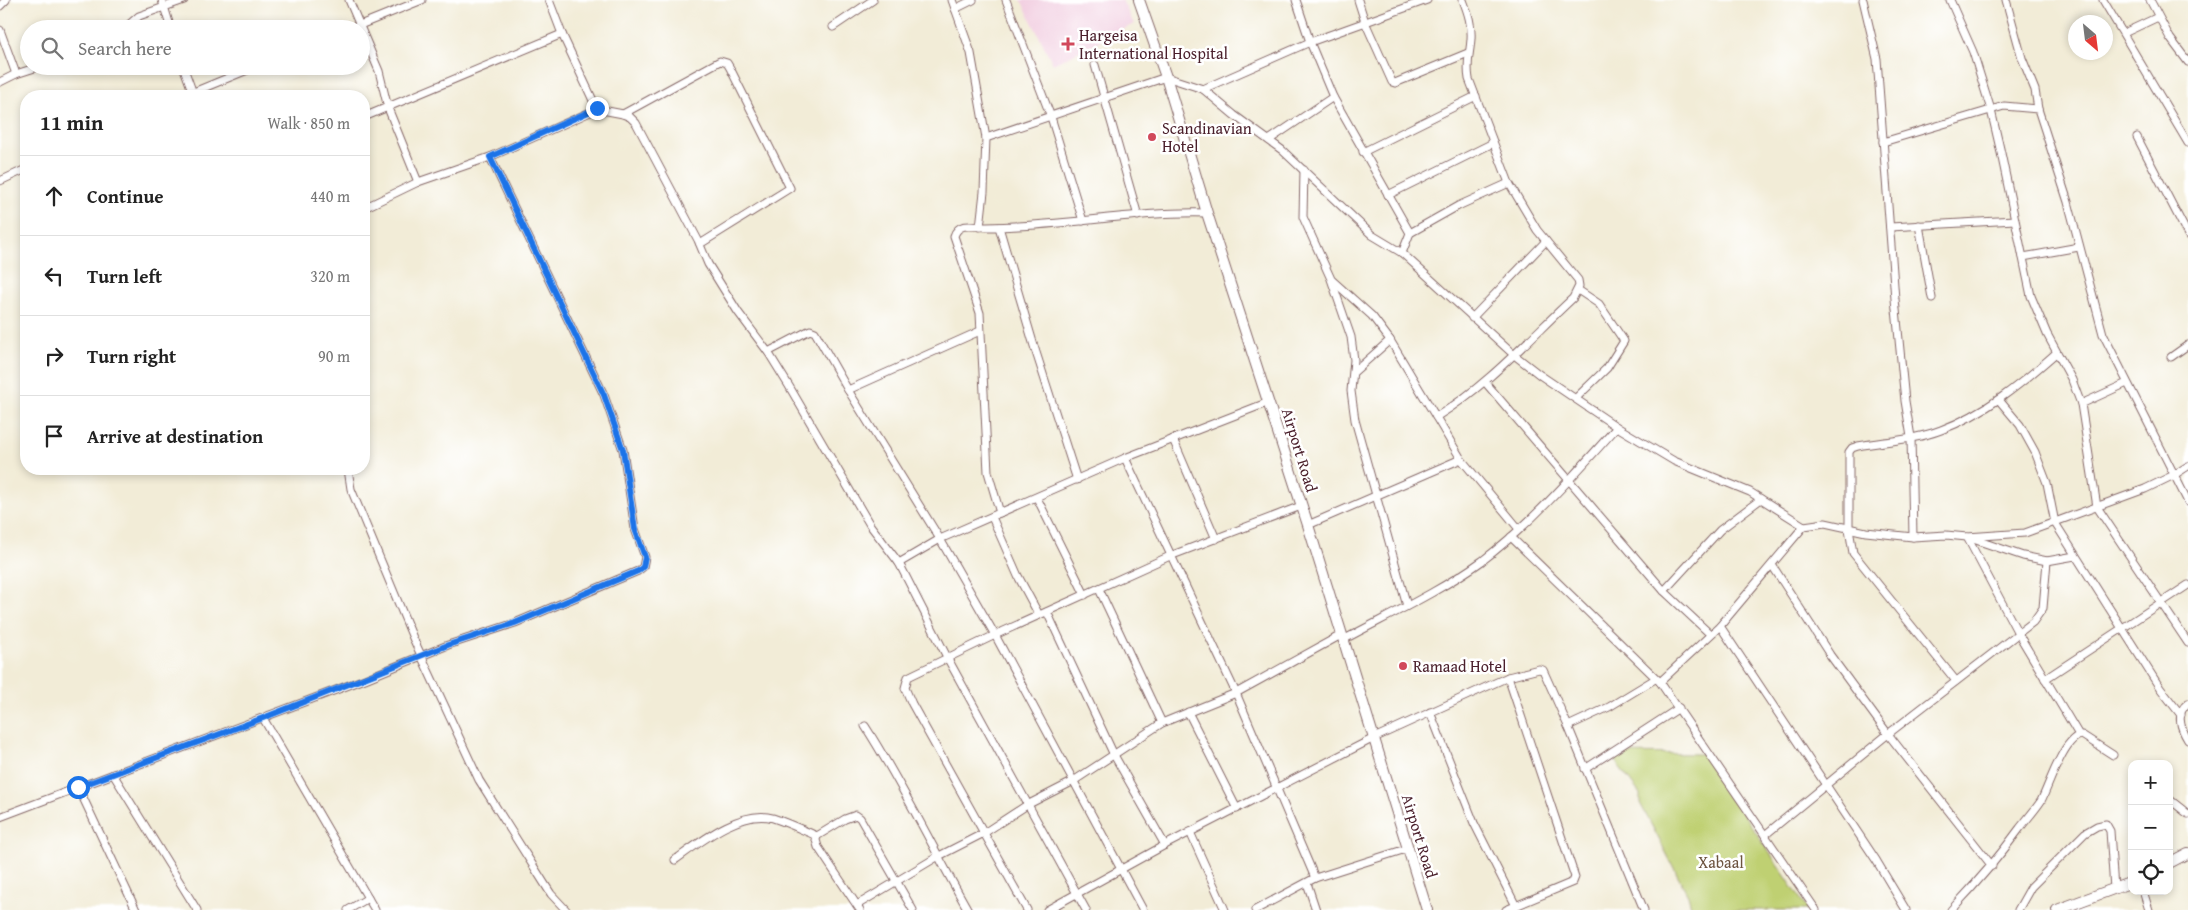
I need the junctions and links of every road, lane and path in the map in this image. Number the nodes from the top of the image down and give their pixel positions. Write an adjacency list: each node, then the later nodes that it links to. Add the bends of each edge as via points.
1 (6, 0): 21 (street)
2 (162, 0): 22 (street)
3 (184, 0): 22 (street)
4 (349, 0): 27 (street)
5 (422, 0): 28 (street)
6 (549, 0): 33 (street)
7 (873, 0): 30 (street)
8 (952, 0): 23 (street)
9 (973, 0): 23 (street)
10 (1006, 0): 57 (street)
11 (1139, 0): 43 (main road, Airport Road)
12 (1296, 0): 34 (street)
13 (1358, 0): 29 (street)
14 (1427, 0): 29 (street)
15 (1463, 0): 36 (street, via 1471,28)
16 (1863, 0): 62 (street, via 1876,59)
17 (1950, 0): 54 (street, via 1973,52)
18 (2006, 0): 53 (street)
19 (2104, 0): 32 (street)
20 (2150, 0): 24 (street)
21 (0, 6)
22 (164, 8): 25 (street); 26 (street)
23 (955, 9): 59 (street, via 971,53)
24 (2158, 17): 32 (street); 37 (street)
25 (134, 20)
26 (168, 20)
27 (359, 20)
28 (370, 20)
29 (1366, 22): 34 (street); 36 (street, via 1395,83)
30 (833, 27)
31 (0, 30): 40 (street)
32 (2124, 33): 63 (street)
33 (562, 34): 51 (street); 52 (street)
34 (1310, 42): 45 (street); 50 (street)
35 (370, 46): 51 (street, via 380,71)
36 (1468, 53): 48 (street, via 1467,65)
37 (2188, 62)
38 (1095, 65): 49 (street)
39 (20, 73): 40 (street)
40 (16, 74): 44 (street)
41 (187, 75): 46 (street)
42 (236, 75): 47 (street)
43 (1166, 78): 45 (street); 49 (street); 73 (main road, Airport Road)
44 (0, 82)
45 (1203, 89): 60 (street)
46 (192, 90)
47 (202, 90)
48 (1476, 96): 61 (street); 64 (street)
49 (1104, 97): 57 (street); 74 (street)
50 (1333, 97): 60 (street); 64 (street)
51 (388, 108): 56 (street); 69 (street)
52 (597, 108): 55 (street); 65 (street)
53 (2038, 109): 54 (street, via 2004,106); 85 (street)
54 (1990, 110): 62 (street); 75 (street)
55 (623, 114): 84 (street, via 636,123); 84 (street, via 720,61 730,68 790,188)
56 (370, 115)
57 (1051, 117): 59 (street); 76 (street)
58 (2137, 137): 82 (street)
59 (986, 138): 78 (street)
60 (1269, 140): 66 (street)
61 (1493, 142): 70 (street); 71 (street)
62 (1883, 142): 80 (street)
63 (2188, 143)
64 (1363, 152): 71 (street)
65 (490, 157): 69 (street); 155 (street, via 604,395 623,450 635,529 645,564 638,571 515,623)
66 (1304, 170): 86 (street, via 1372,235); 88 (street, via 1303,217)
67 (20, 172): 68 (street)
68 (0, 181)
69 (418, 182): 72 (street)
70 (1508, 182): 81 (street); 83 (street)
71 (1388, 195): 81 (street)
72 (370, 205)
73 (1207, 213): 74 (street); 105 (main road, Airport Road)
74 (1138, 216): 76 (street)
75 (2016, 220): 77 (street); 87 (street)
76 (1082, 221): 79 (street)
77 (1919, 224): 80 (street); 90 (street)
78 (980, 227): 79 (street); 92 (street, via 963,226 954,236 978,305)
79 (999, 227): 117 (street)
80 (1890, 227): 109 (street)
81 (1410, 234): 86 (street)
82 (2188, 235)
83 (1546, 241): 89 (street, via 1578,280); 91 (street)
84 (700, 244): 95 (street, via 723,290)
85 (2079, 247): 87 (street); 101 (street, via 2103,334)
86 (1402, 253): 91 (street)
87 (2023, 258): 96 (street, via 2031,296)
88 (1331, 279): 93 (street, via 1372,316); 99 (street, via 1351,337)
89 (1578, 290): 97 (street); 103 (street, via 1599,304 1624,341 1607,368)
90 (1932, 298)
91 (1472, 318): 97 (street)
92 (980, 331): 102 (street); 124 (street, via 988,472)
93 (1390, 340): 99 (street); 107 (street)
94 (2188, 345): 98 (street)
95 (768, 352): 102 (street, via 813,331); 138 (street, via 866,517)
96 (2056, 353): 104 (street); 106 (street)
97 (1512, 354): 100 (street); 103 (street)
98 (2171, 356)
99 (1354, 372): 118 (street, via 1351,391 1355,420)
100 (1485, 382): 107 (street); 116 (street)
101 (2127, 384): 106 (street); 115 (street)
102 (848, 390): 133 (street)
103 (1576, 398): 108 (street)
104 (2000, 400): 109 (street, via 1940,430); 125 (street, via 2020,425 2035,452 2047,483)
105 (1269, 402): 110 (street); 122 (main road, Airport Road)
106 (2081, 404): 123 (street)
107 (1436, 417): 112 (street)
108 (1617, 426): 116 (street); 120 (street, via 1674,461)
109 (1911, 437): 129 (street, via 1852,448 1849,452); 131 (street)
110 (1173, 439): 111 (street); 134 (street)
111 (1125, 458): 117 (street); 135 (street)
112 (1461, 459): 118 (street); 128 (street)
113 (2188, 466): 115 (street)
114 (349, 475): 155 (street, via 351,489)
115 (2174, 476): 121 (street); 123 (street)
116 (1569, 479): 128 (street); 142 (street)
117 (1076, 480): 119 (street)
118 (1376, 496): 126 (street); 145 (street)
119 (1037, 498): 124 (street); 143 (street)
120 (1761, 499): 127 (street); 142 (street, via 1720,530)
121 (2188, 502)
122 (1301, 506): 126 (main road, Airport Road); 134 (street)
123 (2097, 507): 125 (street); 144 (street)
124 (996, 515): 133 (street); 147 (street, via 1018,576)
125 (2055, 523): 132 (street, via 2025,533); 136 (street)
126 (1308, 525): 153 (main road, Airport Road)
127 (1804, 526): 129 (street, via 1825,523); 139 (street)
128 (1519, 529): 130 (street)
129 (1849, 529): 131 (street); 160 (street, via 1856,558)
130 (1511, 537): 145 (street, via 1482,561); 159 (street)
131 (1913, 537): 132 (street)
132 (1967, 537): 137 (street); 152 (street)
133 (940, 539): 138 (street); 150 (street)
134 (1216, 539): 135 (street)
135 (1170, 556): 141 (street); 161 (street)
136 (2075, 556): 137 (street); 149 (street)
137 (2047, 561): 152 (street, via 2043,608)
138 (899, 563): 156 (street)
139 (1772, 566): 148 (street); 171 (street, via 1830,655)
140 (2188, 585): 144 (street)
141 (1098, 589): 143 (street); 168 (street)
142 (1664, 590): 151 (street)
143 (1086, 595): 146 (street)
144 (2160, 603): 149 (street); 154 (street)
145 (1407, 606): 153 (street)
146 (1047, 612): 147 (street); 175 (street)
147 (1040, 615): 150 (street)
148 (1720, 626): 151 (street); 180 (street)
149 (2123, 629): 158 (street); 166 (street)
150 (995, 634): 156 (street); 179 (street)
151 (1710, 634): 159 (street)
152 (2019, 634): 158 (street); 160 (street)
153 (1342, 637): 161 (street); 173 (main road, Airport Road)
154 (2188, 643)
155 (422, 657): 167 (street); 214 (street, via 479,780 551,894)
156 (948, 659): 184 (street); 189 (street, via 908,677 906,688)
157 (1508, 677): 165 (street); 170 (street, via 1543,670); 208 (street, via 1575,877 1574,882)
158 (2045, 679): 172 (street)
159 (1657, 680): 163 (street); 170 (street)
160 (1956, 681): 171 (street)
161 (1236, 693): 164 (street); 182 (street)
162 (2188, 703): 166 (street)
163 (1679, 708): 177 (street); 190 (street)
164 (1188, 712): 168 (street); 185 (street)
165 (1430, 712): 173 (street); 208 (street, via 1474,823)
166 (2181, 715): 174 (street, via 2182,730)
167 (263, 718): 178 (street); 207 (street)
168 (1162, 723): 175 (street)
169 (866, 726): 195 (street, via 900,783)
170 (1568, 726): 177 (street)
171 (1888, 734): 180 (street); 198 (street)
172 (2079, 735): 176 (street); 198 (street, via 2069,743 2040,802)
173 (1374, 738): 182 (street); 193 (main road, Airport Road)
174 (2188, 740)
175 (1114, 755): 179 (street); 192 (street)
176 (2113, 755)
177 (1585, 769): 226 (street)
178 (113, 774): 181 (street); 211 (street)
179 (1072, 782): 184 (street); 199 (street)
180 (1826, 785): 190 (street); 228 (street)
181 (78, 787): 187 (street); 210 (street)
182 (1277, 788): 185 (street); 200 (street)
183 (2173, 802): 186 (street)
184 (1027, 805): 189 (street); 205 (street)
185 (1237, 809): 188 (street)
186 (2188, 814)
187 (0, 817)
188 (1190, 832): 192 (street); 221 (street)
189 (984, 833): 195 (street); 217 (street)
190 (1765, 834): 227 (street)
191 (817, 836): 196 (street, via 772,818 759,817 724,828); 201 (street, via 856,816 865,825); 209 (street, via 818,847)
192 (1165, 845): 199 (street)
193 (1409, 848): 200 (street); 224 (main road, Airport Road)
194 (2188, 853): 197 (main road)
195 (937, 857): 201 (street); 216 (street)
196 (675, 860)
197 (2173, 862)
198 (1992, 866): 229 (street)
199 (1122, 868): 205 (street); 220 (street)
200 (1314, 878): 202 (street)
201 (895, 881): 209 (street); 215 (street)
202 (1307, 883): 222 (street); 223 (street)
203 (2128, 884): 204 (main road)
204 (2114, 889): 230 (street, via 2110,831 2106,824 2084,833 2031,887); 231 (main road)
205 (1076, 893): 218 (street); 219 (street)
206 (2144, 895): 232 (street)
207 (368, 898): 212 (street); 213 (street)
208 (1516, 906): 225 (street)
209 (858, 907)
210 (136, 910)
211 (197, 910)
212 (348, 910)
213 (375, 910)
214 (566, 910)
215 (913, 910)
216 (968, 910)
217 (1027, 910)
218 (1047, 910)
219 (1086, 910)
220 (1143, 910)
221 (1226, 910)
222 (1255, 910)
223 (1316, 910)
224 (1427, 910)
225 (1506, 910)
226 (1644, 910)
227 (1816, 910)
228 (1906, 910)
229 (1951, 910)
230 (2018, 910)
231 (2058, 910)
232 (2149, 910)

